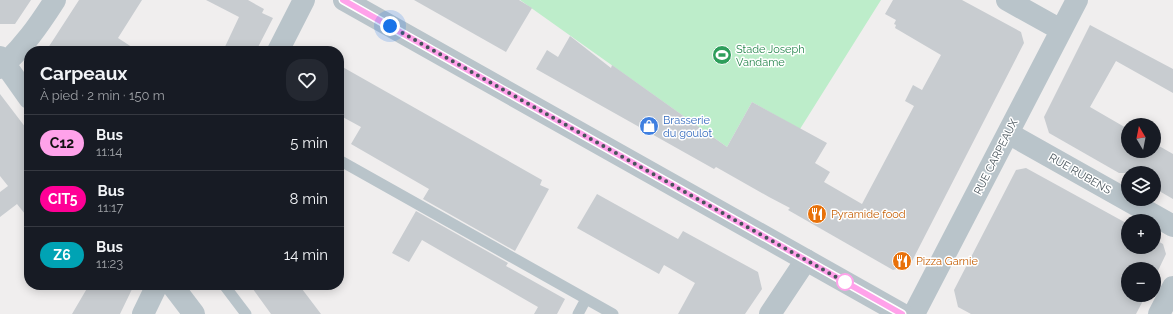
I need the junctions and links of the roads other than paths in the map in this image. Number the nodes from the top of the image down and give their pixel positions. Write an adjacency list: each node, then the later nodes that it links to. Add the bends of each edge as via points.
1 (55, 0): 8 (street, via 27,41)
2 (304, 0): 7 (street)
3 (344, 0): 13 (street)
4 (1007, 0): 6 (street)
5 (1076, 0): 6 (street, RUE CARPEAUX)
6 (1061, 30): 10 (street, RUE CARPEAUX)
7 (281, 46)
8 (2, 63): 9 (street)
9 (24, 92)
10 (1008, 133): 12 (street, RUE RUBENS); 26 (street, RUE CARPEAUX)
11 (344, 163): 18 (lane)
12 (1173, 226)
13 (806, 260): 24 (street); 25 (street)
14 (1173, 287): 27 (street)
15 (154, 290): 19 (street)
16 (176, 290): 20 (street)
17 (228, 290): 21 (lane)
18 (586, 299): 22 (lane); 23 (lane)
19 (142, 314)
20 (194, 314)
21 (246, 314)
22 (578, 314)
23 (613, 314)
24 (770, 314)
25 (902, 314)
26 (914, 314)
27 (1159, 314)

